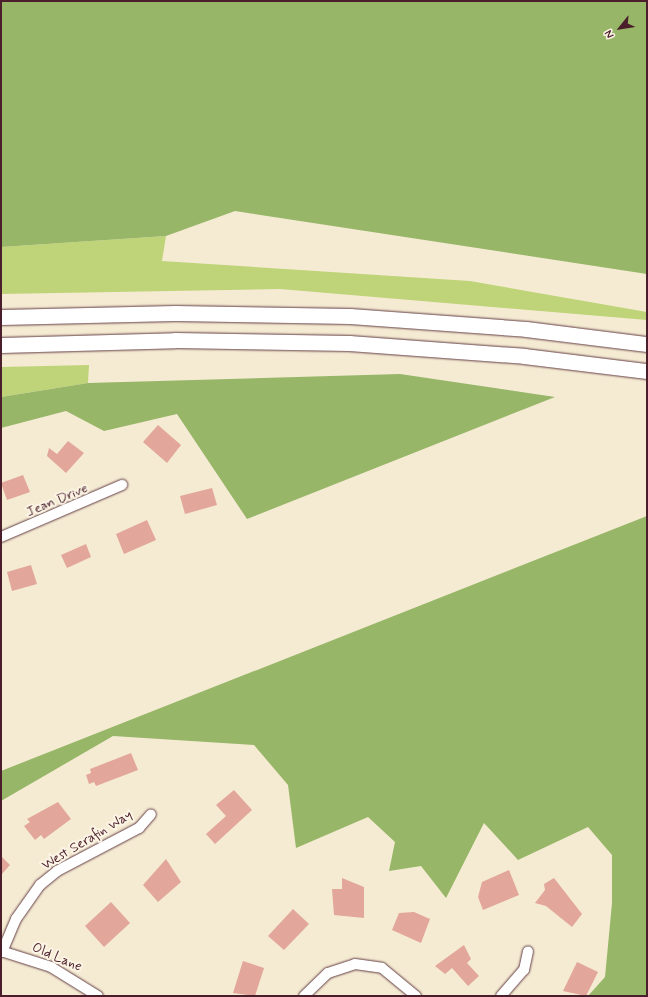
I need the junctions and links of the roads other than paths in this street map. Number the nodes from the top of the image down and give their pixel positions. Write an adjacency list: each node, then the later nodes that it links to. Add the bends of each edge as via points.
1 (1, 317): 2 (highway, via 182,313 350,316 526,329)
2 (647, 344)
3 (1, 345): 4 (highway, via 175,340 349,343 524,356)
4 (647, 371)
5 (122, 486): 6 (street, Jean Drive)
6 (1, 538)
7 (150, 814): 8 (street, West Serafin Way, via 139,828 57,871 40,885 16,919)
8 (2, 951): 10 (street, Old Lane, via 63,973)
9 (528, 951): 13 (street, via 524,970)
10 (98, 996)
11 (304, 996): 12 (street, via 328,973 354,964 388,972)
12 (416, 996)
13 (501, 996)

